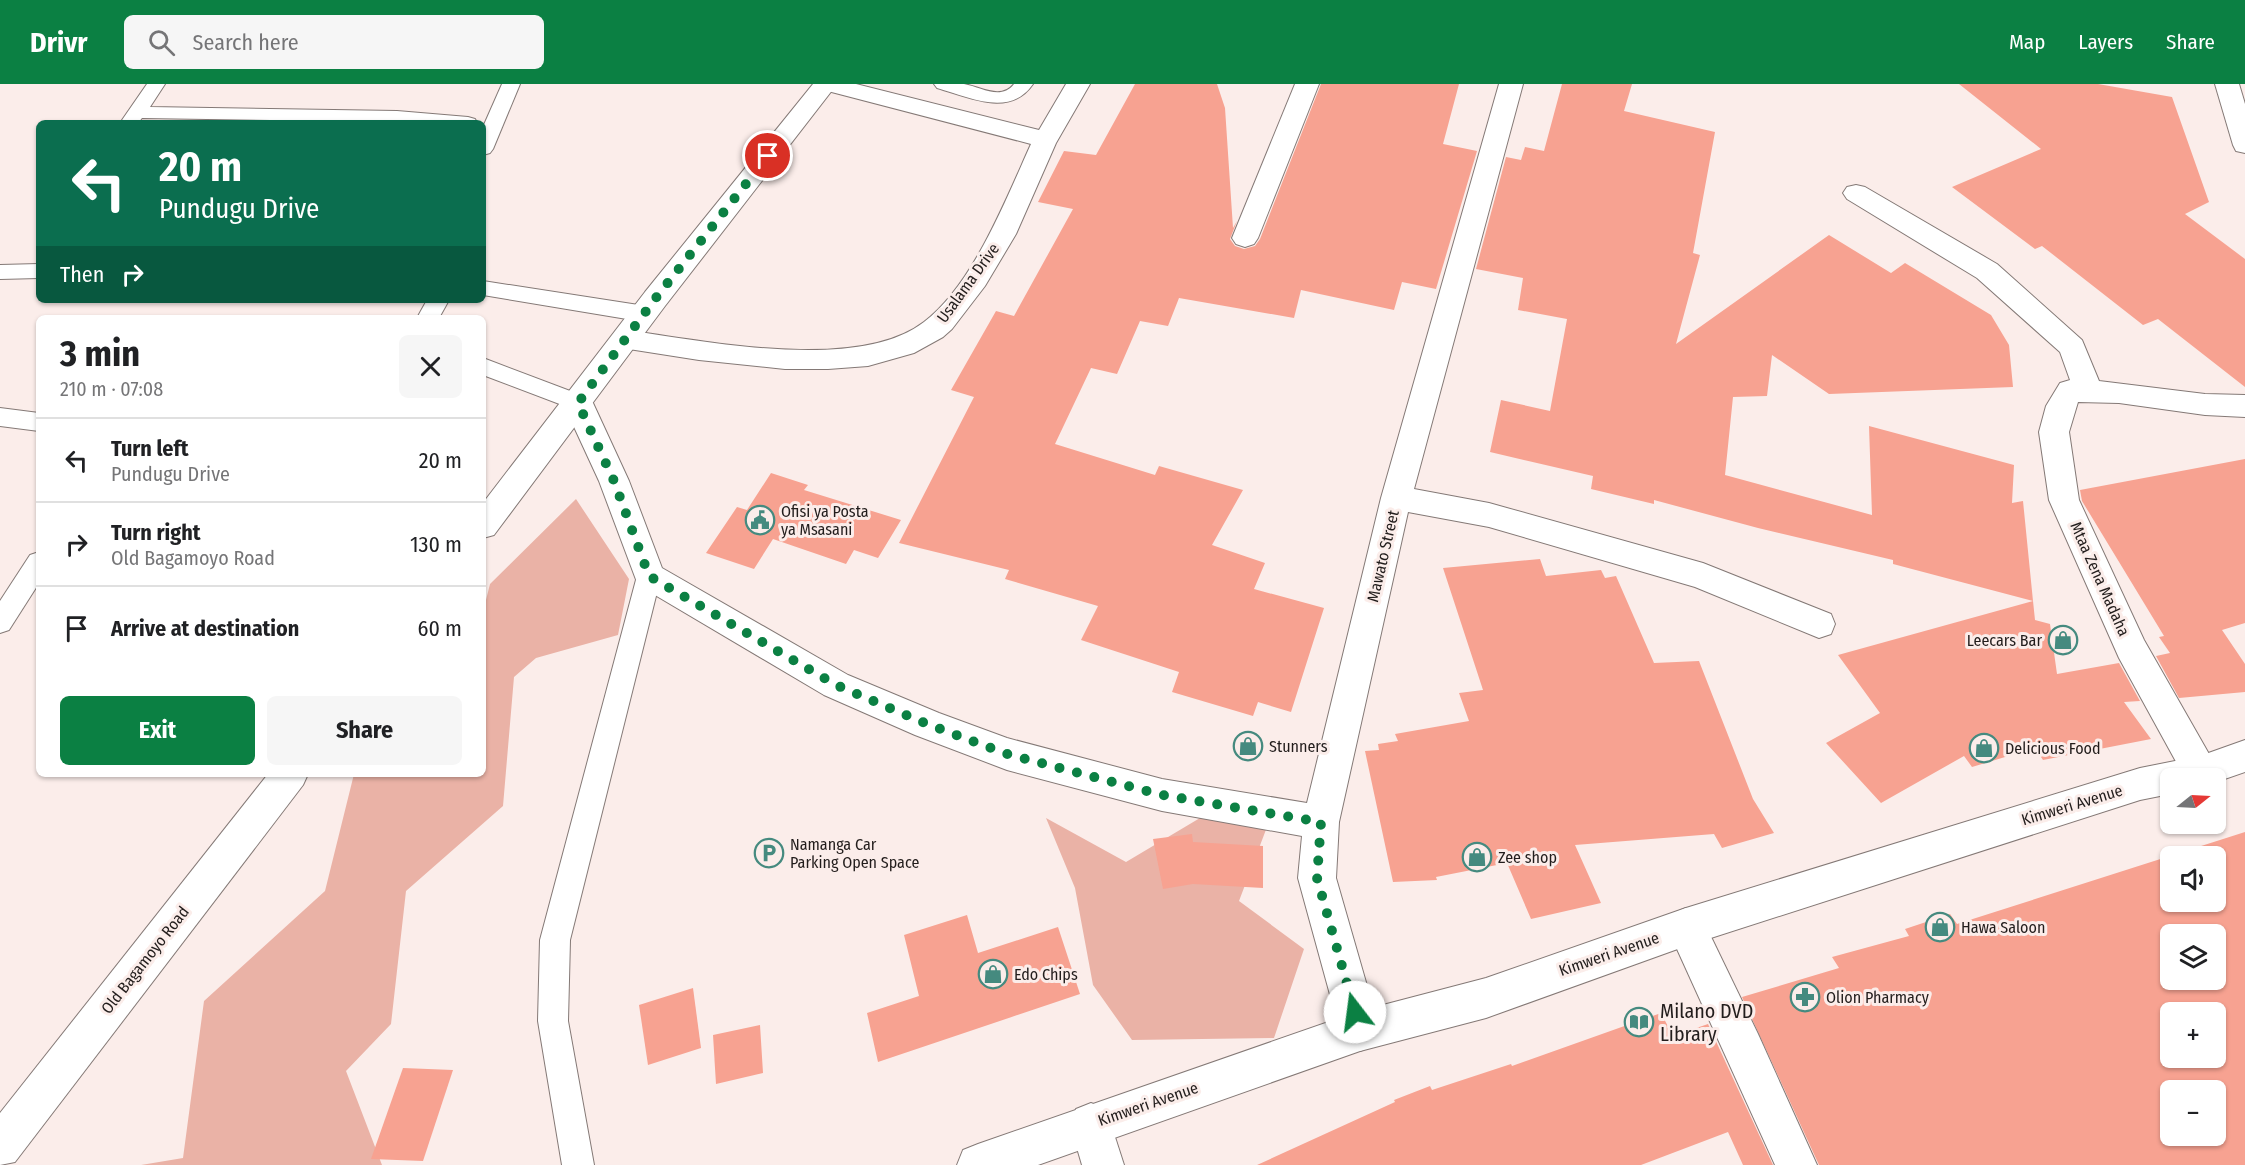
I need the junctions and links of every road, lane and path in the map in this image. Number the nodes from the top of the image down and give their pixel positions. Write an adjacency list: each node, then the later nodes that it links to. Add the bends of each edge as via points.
1 (156, 84): 10 (lane)
2 (511, 84): 12 (lane)
3 (826, 84): 13 (street); 20 (street)
4 (943, 84): 5 (lane, via 994,99 1017,93)
5 (1024, 84)
6 (1078, 84): 13 (street, Usalama Drive)
7 (1307, 84): 16 (street)
8 (1511, 84): 28 (street, Mawato Street)
9 (2227, 84): 14 (street)
10 (133, 118): 11 (lane)
11 (432, 120)
12 (488, 125)
13 (1046, 140): 21 (street, Usalama Drive, via 997,245 953,310 933,330 909,345 883,354 840,360)
14 (2245, 145)
15 (1856, 193): 23 (street, via 1987,271 2072,347)
16 (1245, 238)
17 (33, 271): 18 (lane)
18 (0, 272)
19 (486, 288): 20 (lane)
20 (645, 314): 21 (street)
21 (626, 340): 24 (street)
22 (486, 367): 24 (lane)
23 (2088, 390): 25 (street); 35 (street, Mtaa Zena Madaha, via 2070,392 2061,406 2054,432 2064,500 2131,648)
24 (578, 403): 29 (street); 31 (street, via 614,481)
25 (2245, 406)
26 (0, 417): 27 (lane)
27 (36, 422)
28 (1396, 498): 33 (street, via 1489,515 1656,562 1703,576); 39 (street, Mawato Street)
29 (486, 522)
30 (36, 567): 32 (lane)
31 (649, 576): 39 (street, via 836,685 1007,754 1162,795); 44 (lane, via 555,940 553,1021)
32 (0, 622)
33 (1819, 624)
34 (2245, 756): 36 (street, Kimweri Avenue)
35 (2197, 768)
36 (2210, 768)
37 (288, 777): 43 (street, Old Bagamoyo Road)
38 (2160, 780): 40 (street, Kimweri Avenue)
39 (1321, 822): 41 (street, Mawato Street, via 1317,878)
40 (1686, 927): 41 (street, Kimweri Avenue, via 1486,998); 47 (street)
41 (1360, 1031): 42 (street, Kimweri Avenue)
42 (1091, 1124): 45 (street, Kimweri Avenue); 46 (street)
43 (0, 1147)
44 (578, 1165)
45 (978, 1165)
46 (1103, 1165)
47 (1796, 1165)

